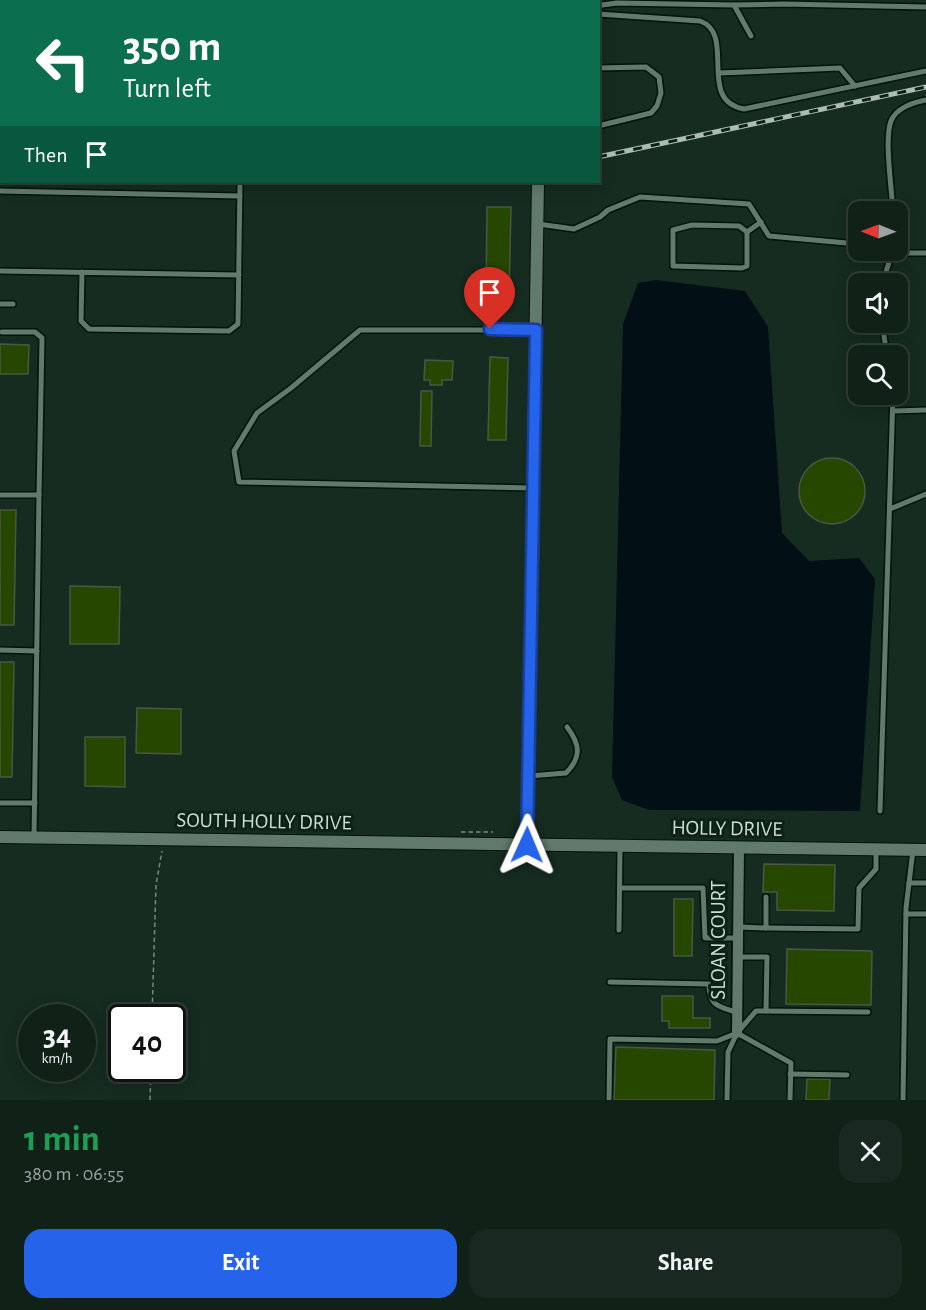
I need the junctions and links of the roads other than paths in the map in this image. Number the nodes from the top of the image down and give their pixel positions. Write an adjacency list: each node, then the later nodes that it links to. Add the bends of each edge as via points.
1 (734, 5): 2 (lane, via 617,3); 3 (lane); 5 (lane)
2 (600, 6)
3 (926, 7)
4 (600, 14): 8 (lane, via 708,24 715,34)
5 (751, 36)
6 (600, 68): 11 (lane, via 646,67 659,77 661,93 651,113)
7 (926, 71): 9 (lane)
8 (719, 74): 9 (lane, via 840,68); 9 (lane, via 720,93 726,102 744,109)
9 (855, 86)
10 (926, 100): 16 (lane, via 914,102 891,120)
11 (600, 126)
12 (240, 183): 15 (lane)
13 (538, 183): 18 (street)
14 (0, 191): 15 (lane)
15 (240, 196): 25 (lane)
16 (892, 201)
17 (761, 222): 18 (lane, via 749,204 640,197 574,229); 19 (lane); 20 (lane, via 769,236)
18 (538, 224): 28 (street)
19 (747, 232): 19 (lane, via 747,266 673,266 673,230 692,225 739,226)
20 (848, 243)
21 (926, 252): 22 (lane)
22 (908, 253)
23 (0, 271): 24 (lane)
24 (82, 272): 25 (lane); 25 (lane, via 81,321 89,329 229,331 238,324)
25 (239, 275)
26 (0, 304): 27 (lane)
27 (13, 304)
28 (536, 330): 33 (street); 33 (lane, via 360,330 257,413 234,451 239,482)
29 (2, 332): 36 (lane, via 35,332 42,338)
30 (893, 405): 32 (lane)
31 (926, 410): 32 (lane)
32 (893, 411): 37 (lane)
33 (534, 488): 41 (street)
34 (926, 494): 37 (lane)
35 (0, 495): 36 (lane)
36 (39, 495): 39 (lane)
37 (890, 509): 44 (lane)
38 (0, 650): 39 (lane)
39 (37, 651): 43 (lane)
40 (567, 727): 41 (lane, via 576,738 575,764 566,773)
41 (528, 776): 47 (street)
42 (0, 803): 43 (lane)
43 (34, 803): 46 (lane)
44 (880, 811)
45 (0, 837): 46 (street, SOUTH HOLLY DRIVE)
46 (34, 838): 47 (street, SOUTH HOLLY DRIVE)
47 (527, 845): 48 (street, HOLLY DRIVE)
48 (620, 846): 49 (street, HOLLY DRIVE); 55 (lane)
49 (739, 848): 50 (street, HOLLY DRIVE); 59 (street, SLOAN COURT)
50 (876, 850): 51 (street, HOLLY DRIVE); 60 (lane, via 876,869 859,888 858,929)
51 (913, 850): 52 (street, HOLLY DRIVE); 53 (lane)
52 (926, 850)
53 (909, 883): 54 (lane); 57 (lane)
54 (926, 883)
55 (620, 888): 61 (lane); 62 (lane, via 703,888 705,938)
56 (766, 897): 60 (lane)
57 (906, 914): 58 (lane); 74 (lane)
58 (926, 914)
59 (737, 927): 60 (lane); 62 (street, SLOAN COURT)
60 (766, 928)
61 (619, 930)
62 (738, 938): 63 (street, SLOAN COURT)
63 (738, 957): 65 (lane, via 767,957); 67 (street, SLOAN COURT)
64 (610, 982): 67 (lane, via 709,984 709,996 715,1004)
65 (766, 1011): 66 (lane); 68 (lane, via 756,1011)
66 (868, 1012)
67 (738, 1013): 68 (street, SLOAN COURT)
68 (737, 1033): 69 (lane, via 791,1063); 71 (lane, via 717,1041 610,1039); 72 (lane, via 728,1052)
69 (790, 1074): 70 (lane); 73 (lane)
70 (847, 1075)
71 (609, 1100)
72 (727, 1100)
73 (790, 1100)
74 (903, 1100)

